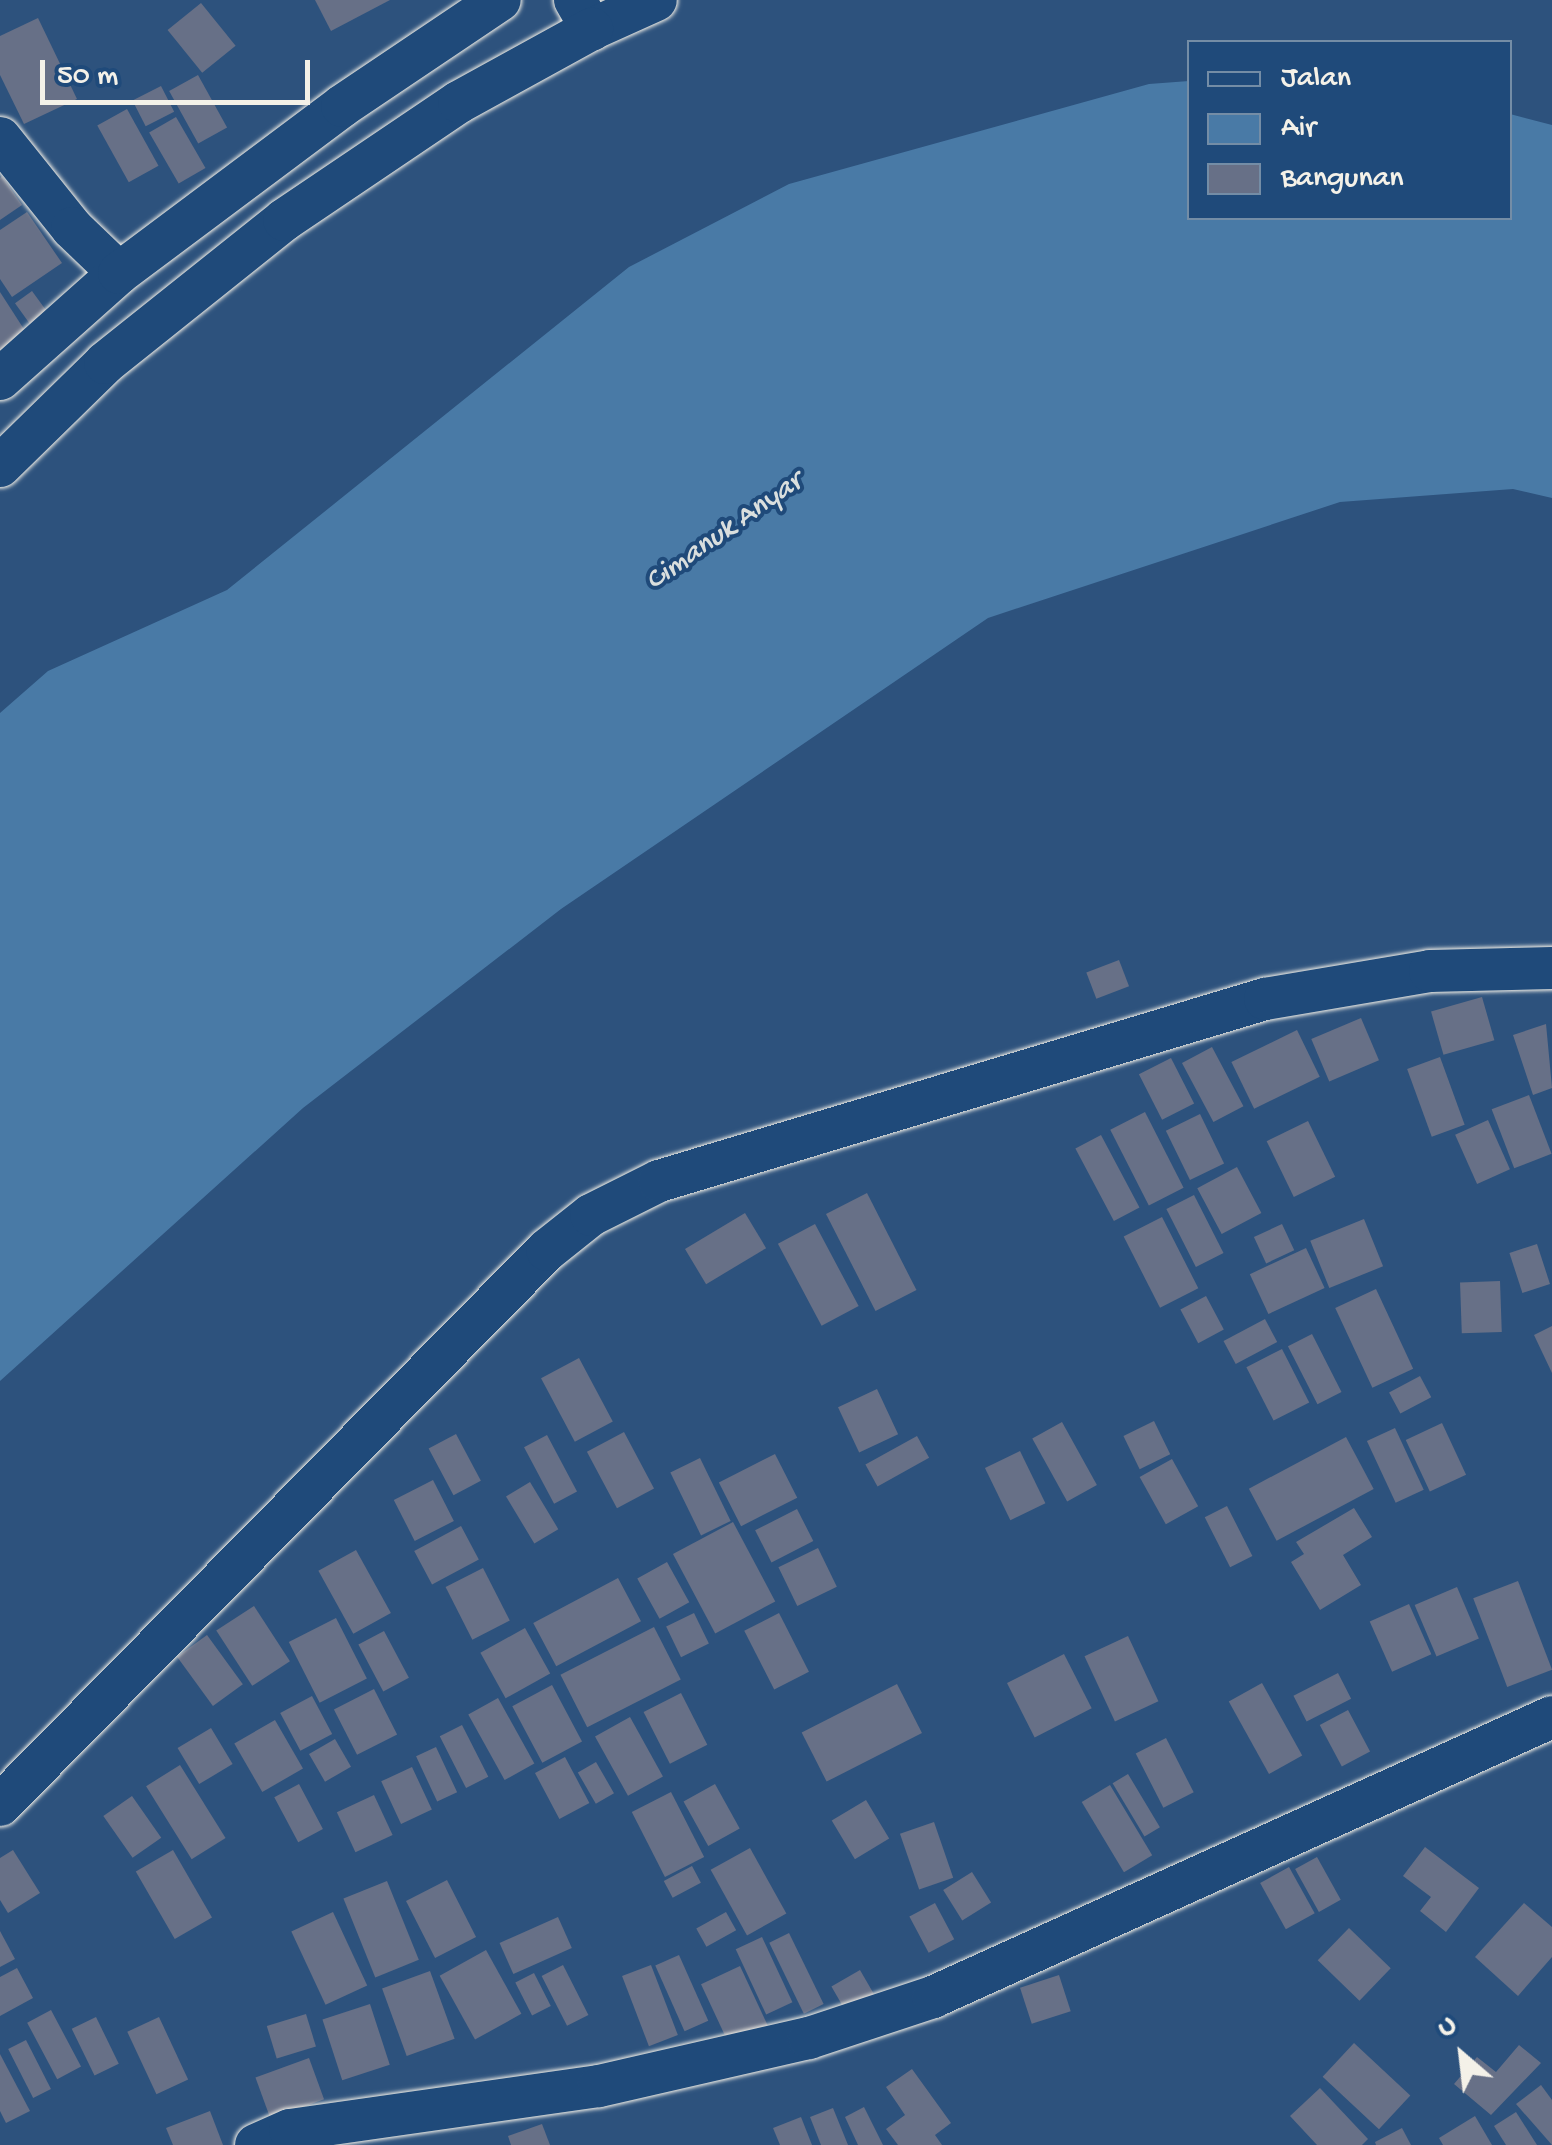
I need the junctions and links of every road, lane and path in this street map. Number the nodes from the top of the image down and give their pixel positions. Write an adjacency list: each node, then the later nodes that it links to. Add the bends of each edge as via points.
1 (500, 0): 5 (street, via 342,106)
2 (656, 0): 3 (street)
3 (584, 16): 7 (street, via 284,220 105,363)
4 (0, 138): 5 (street, via 83,240)
5 (119, 273): 6 (street)
6 (0, 379)
7 (0, 466)
8 (1552, 968): 10 (street, via 1430,971 1265,999 659,1181 592,1215 547,1250)
9 (1552, 1716): 11 (street, via 932,1997 827,2032 599,2086 290,2130)
10 (0, 1804)
11 (256, 2145)

